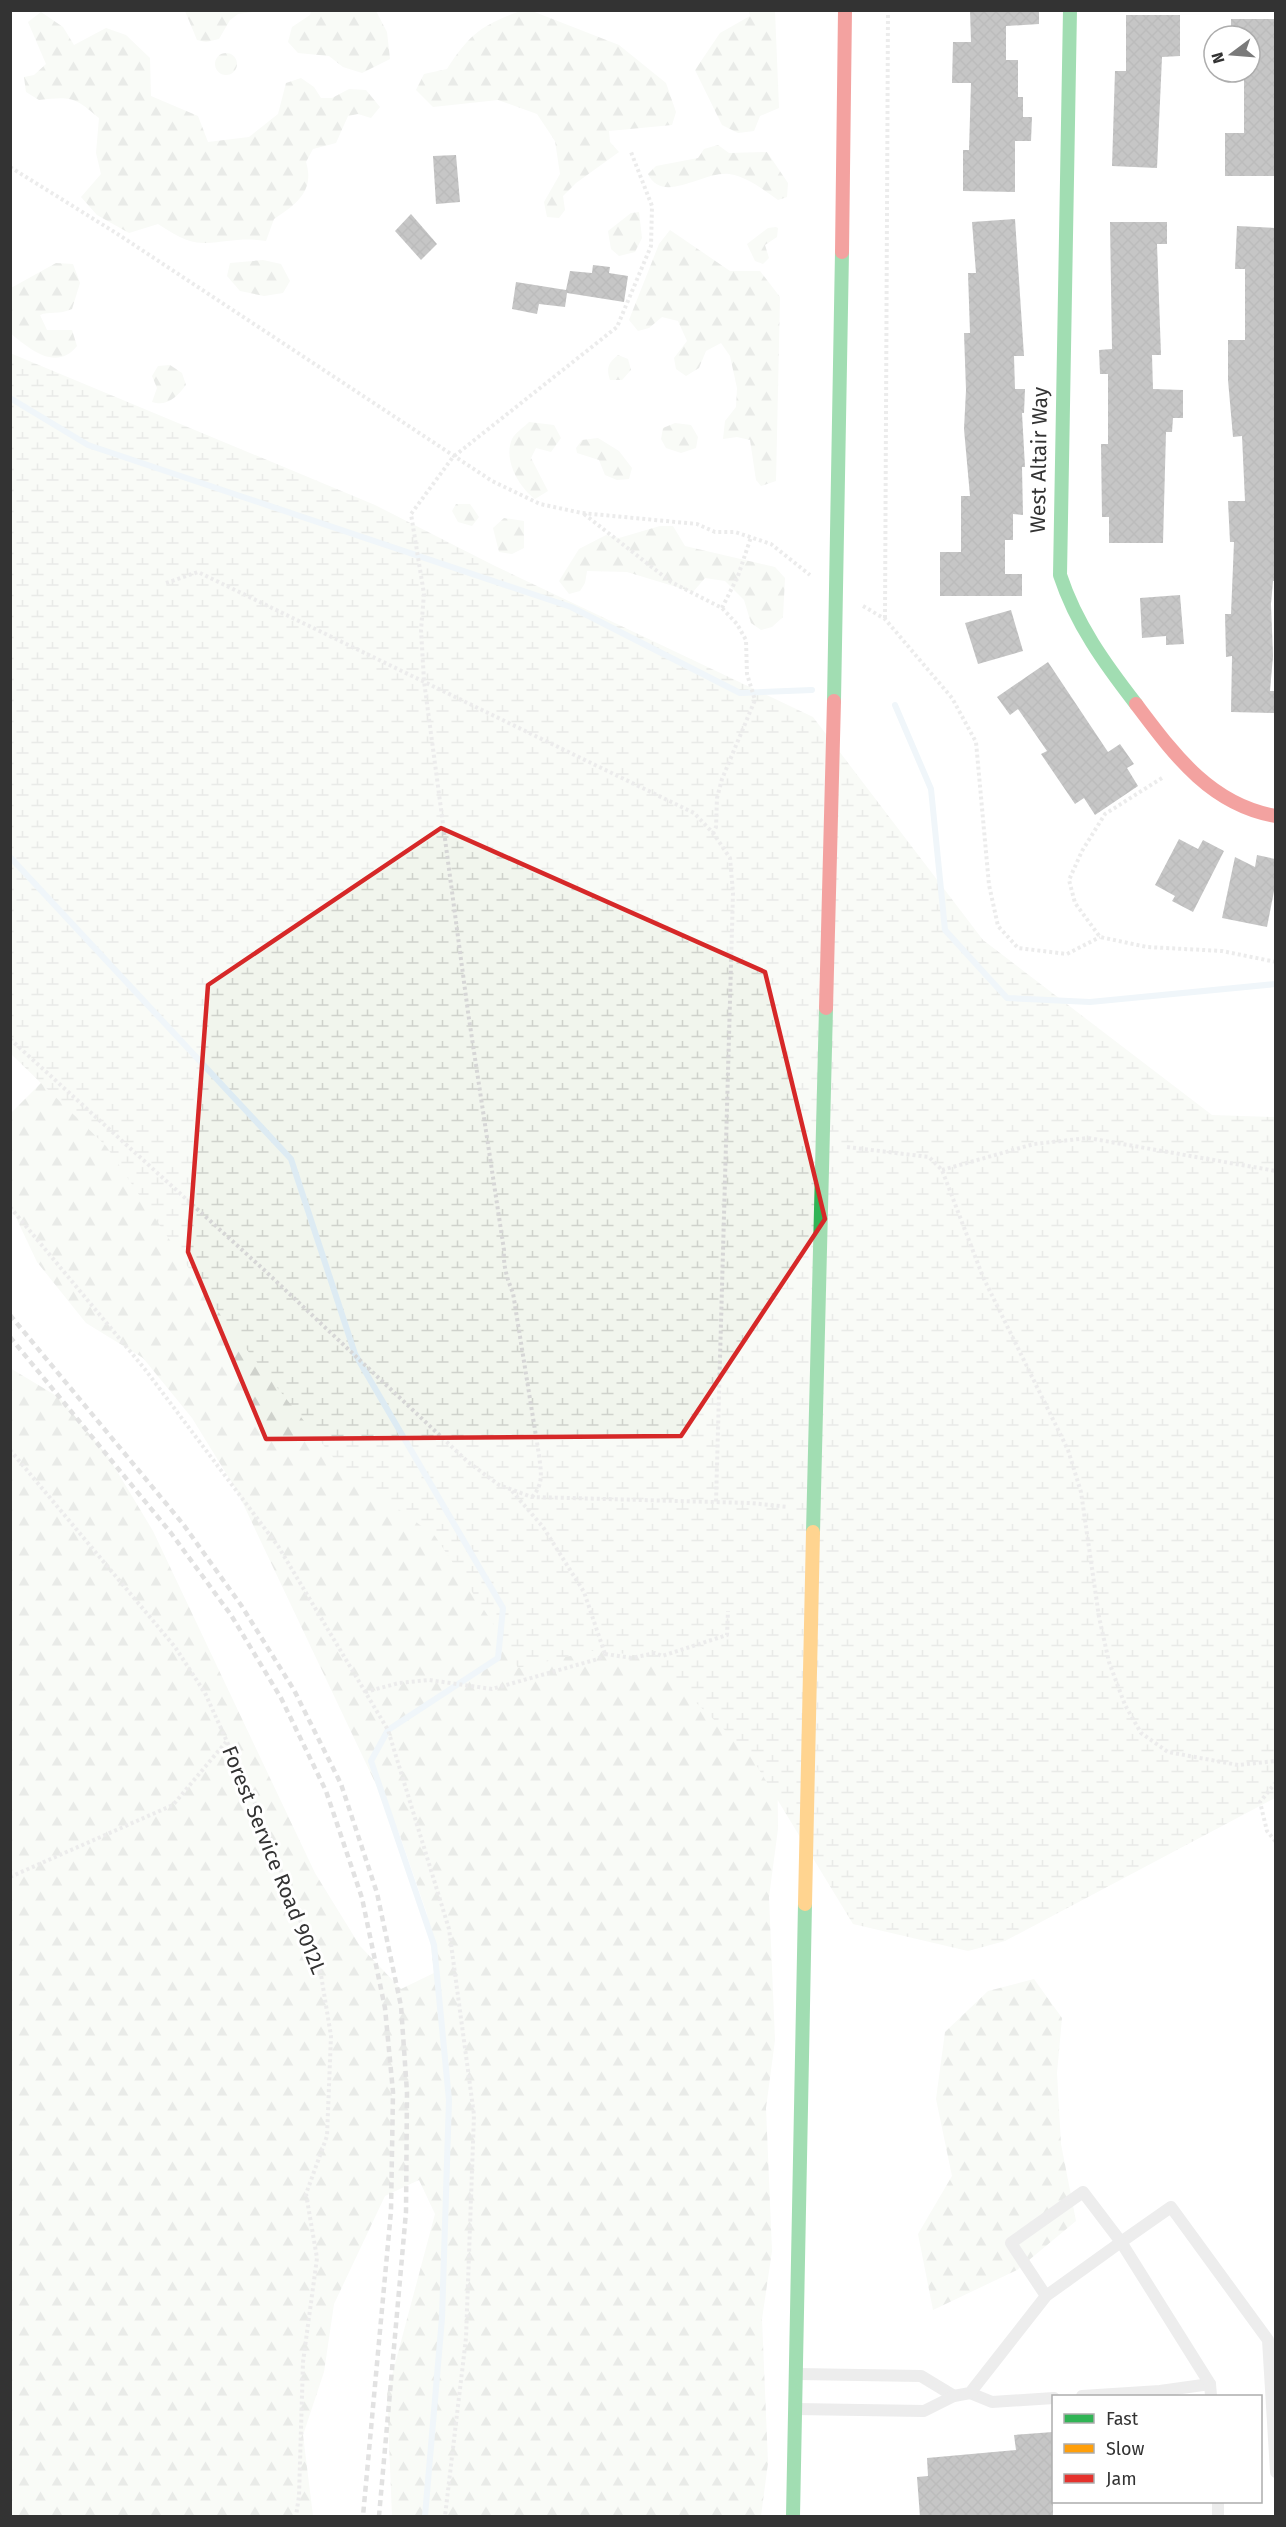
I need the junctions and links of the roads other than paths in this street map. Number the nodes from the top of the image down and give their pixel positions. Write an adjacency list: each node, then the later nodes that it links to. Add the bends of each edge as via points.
1 (845, 10): 6 (main road)
2 (1070, 10): 3 (main road, West Altair Way, via 1060,575 1072,610 1096,650 1182,764 1210,786 1254,811)
3 (1275, 816)
4 (1121, 2242): 5 (lane); 5 (lane, via 1083,2192 1011,2243); 7 (lane); 13 (lane, via 1171,2208 1268,2340)
5 (1046, 2296): 8 (lane)
6 (796, 2374): 10 (lane, via 921,2376); 12 (main road)
7 (1210, 2390): 9 (lane)
8 (970, 2394): 10 (lane); 11 (lane, via 992,2402)
9 (1108, 2395)
10 (954, 2396): 12 (lane, via 924,2411)
11 (1052, 2398)
12 (795, 2409): 14 (main road)
13 (1275, 2472)
14 (793, 2517)

